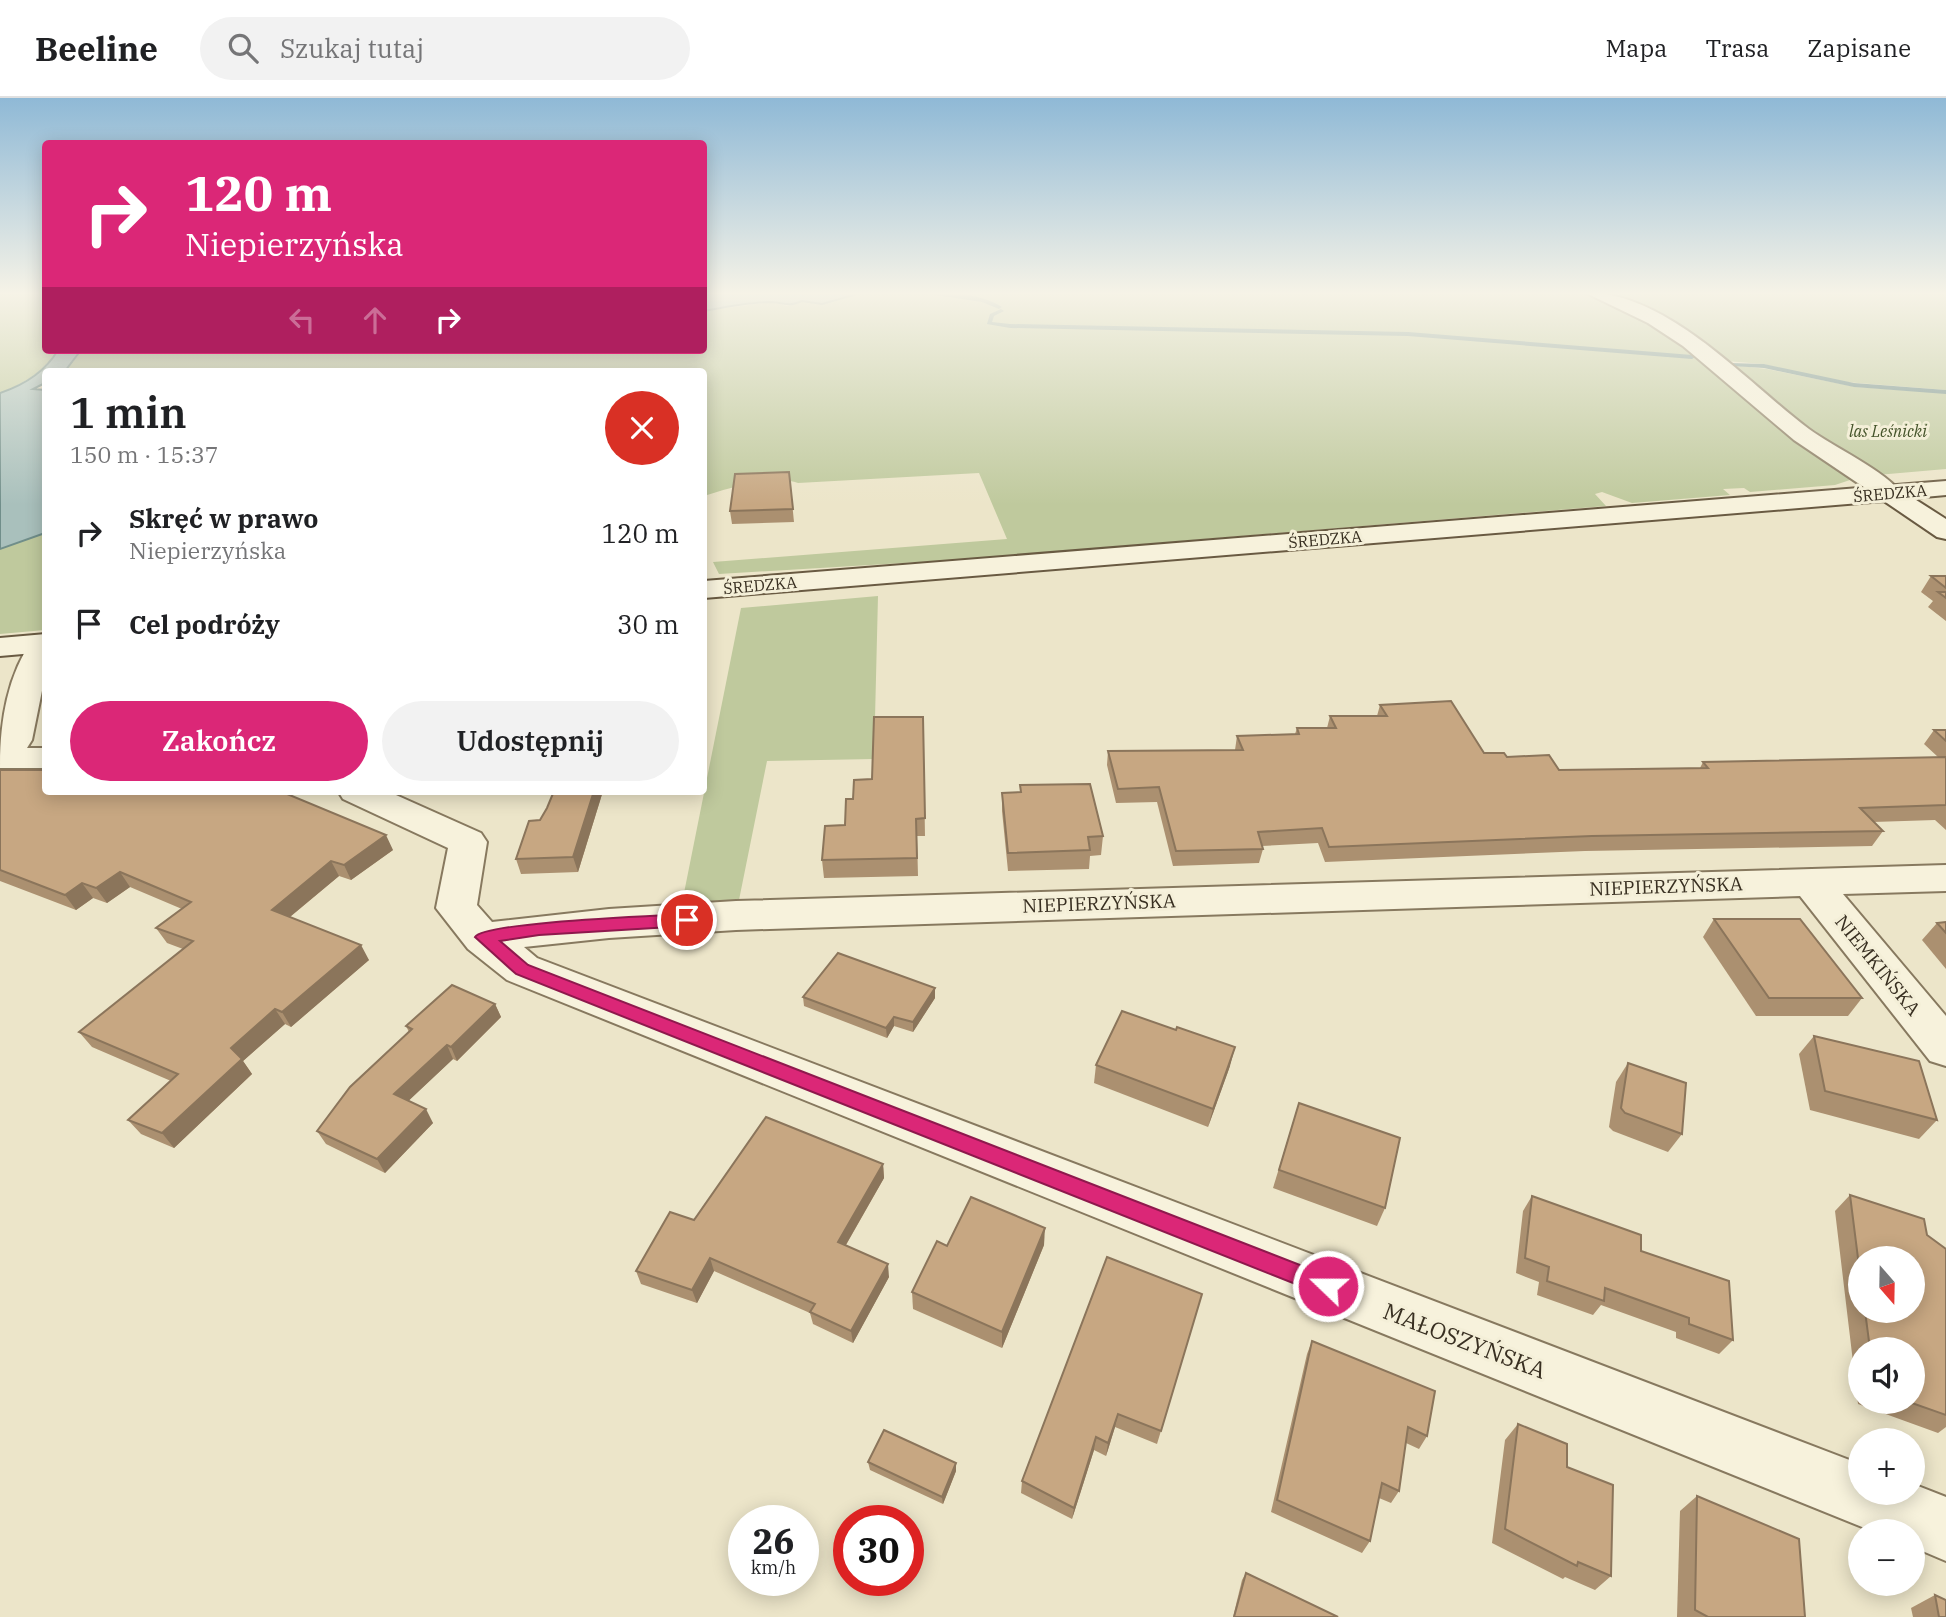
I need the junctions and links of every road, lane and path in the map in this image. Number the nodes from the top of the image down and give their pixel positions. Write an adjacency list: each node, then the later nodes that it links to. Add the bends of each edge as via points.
1 (1715, 363): 3 (street, via 1802,435)
2 (1946, 488): 3 (street, ŚREDZKA)
3 (1889, 493): 4 (street); 5 (street, ŚREDZKA)
4 (1946, 531)
5 (707, 590)
6 (42, 643): 7 (street)
7 (0, 647)
8 (42, 648): 9 (street, via 29,672 15,740)
9 (0, 756): 10 (street)
10 (42, 758)
11 (365, 795): 14 (street, via 468,842 456,908)
12 (1946, 878): 13 (street, NIEPIERZYŃSKA)
13 (1811, 882): 14 (street, NIEPIERZYŃSKA, via 711,919 539,929); 15 (street, NIEMKIŃSKA)
14 (483, 937): 16 (street, MAŁOSZYŃSKA, via 522,969)
15 (1946, 1048)
16 (1946, 1529)

